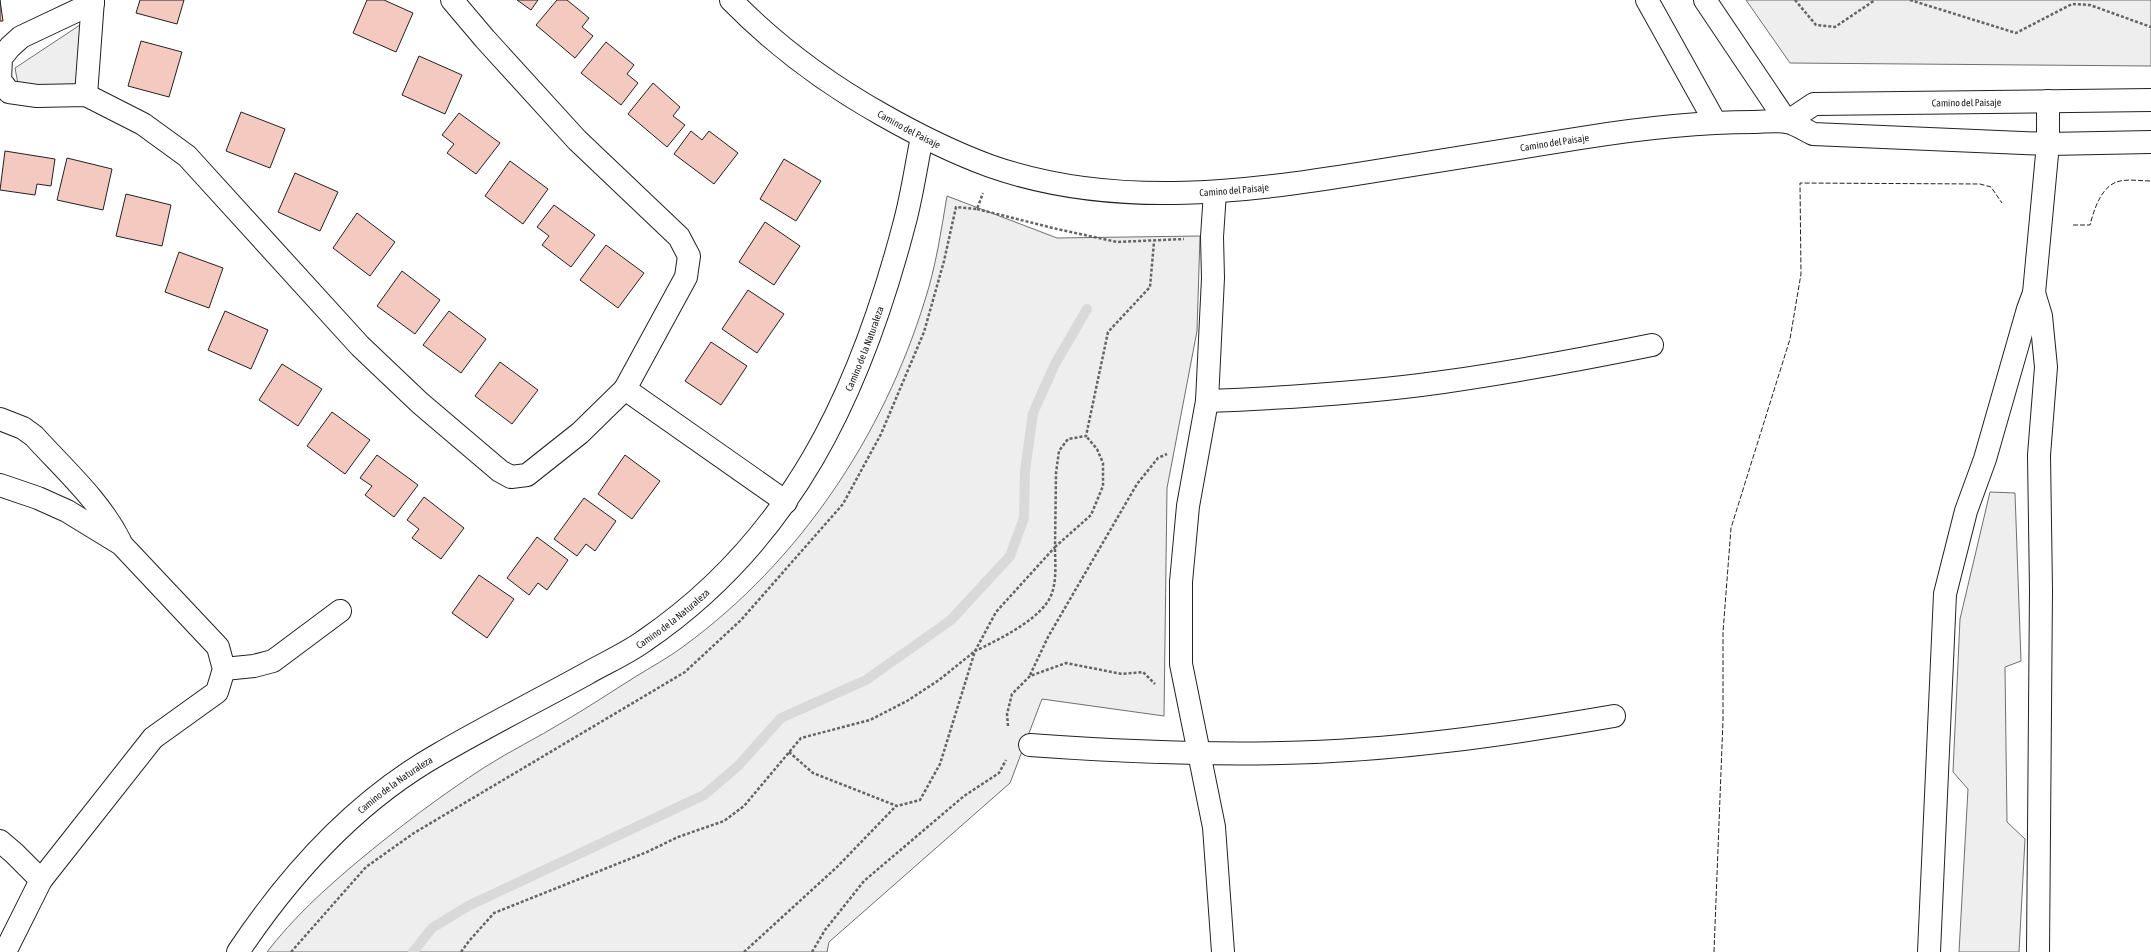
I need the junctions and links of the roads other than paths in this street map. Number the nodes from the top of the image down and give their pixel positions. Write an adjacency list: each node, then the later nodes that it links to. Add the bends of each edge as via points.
1 (452, 0): 18 (street, via 577,140 686,246 689,256 686,277)
2 (731, 0): 12 (street, Camino del Paisaje, via 799,60 848,95)
3 (1647, 0): 10 (street)
4 (1705, 0): 11 (street)
5 (93, 1): 6 (street, via 22,38 1,58); 7 (street)
6 (0, 80): 7 (street, via 9,92 17,94)
7 (86, 95): 18 (street, via 144,124 187,156 360,346 420,403 511,478 527,475 545,461 580,433)
8 (2151, 100): 9 (street, Camino del Paisaje)
9 (2048, 101): 11 (street, Camino del Paisaje, via 1814,104); 14 (street)
10 (1715, 122): 11 (street, Camino del Paisaje); 15 (street, Camino del Paisaje, via 1604,134 1280,186)
11 (1787, 122): 14 (street, Camino del Paisaje, via 1813,134)
12 (922, 137): 15 (street, Camino del Paisaje, via 992,166 1051,182 1101,190 1150,193); 22 (street, Camino de la Naturaleza, via 905,222 855,375 822,446)
13 (2151, 142): 14 (street, Camino del Paisaje)
14 (2048, 144): 16 (street)
15 (1215, 192): 19 (street)
16 (2034, 293): 34 (street, via 1985,459 1966,511 1944,594); 35 (street, via 2041,316 2046,367 2039,456)
17 (1652, 345): 19 (street, via 1547,366 1442,382 1335,394)
18 (625, 389): 22 (street)
19 (1207, 401): 28 (street, via 1188,506 1181,582 1181,664)
20 (0, 419): 23 (street, via 23,428 34,436 100,508)
21 (0, 485): 23 (street, via 67,511)
22 (786, 502): 32 (street, Camino de la Naturaleza, via 734,564 675,619 642,643 436,755 393,784 353,817 295,875)
23 (122, 544): 25 (street, via 218,647)
24 (340, 611): 25 (street, via 274,661)
25 (224, 669): 30 (street, via 217,692 152,738)
26 (1614, 716): 28 (street, via 1531,730 1365,749)
27 (1030, 745): 28 (street)
28 (1198, 754): 33 (street, via 1214,827)
29 (0, 842): 30 (street, via 14,852)
30 (41, 880): 31 (street)
31 (5, 952)
32 (238, 952)
33 (1223, 952)
34 (1929, 952)
35 (2038, 952)

